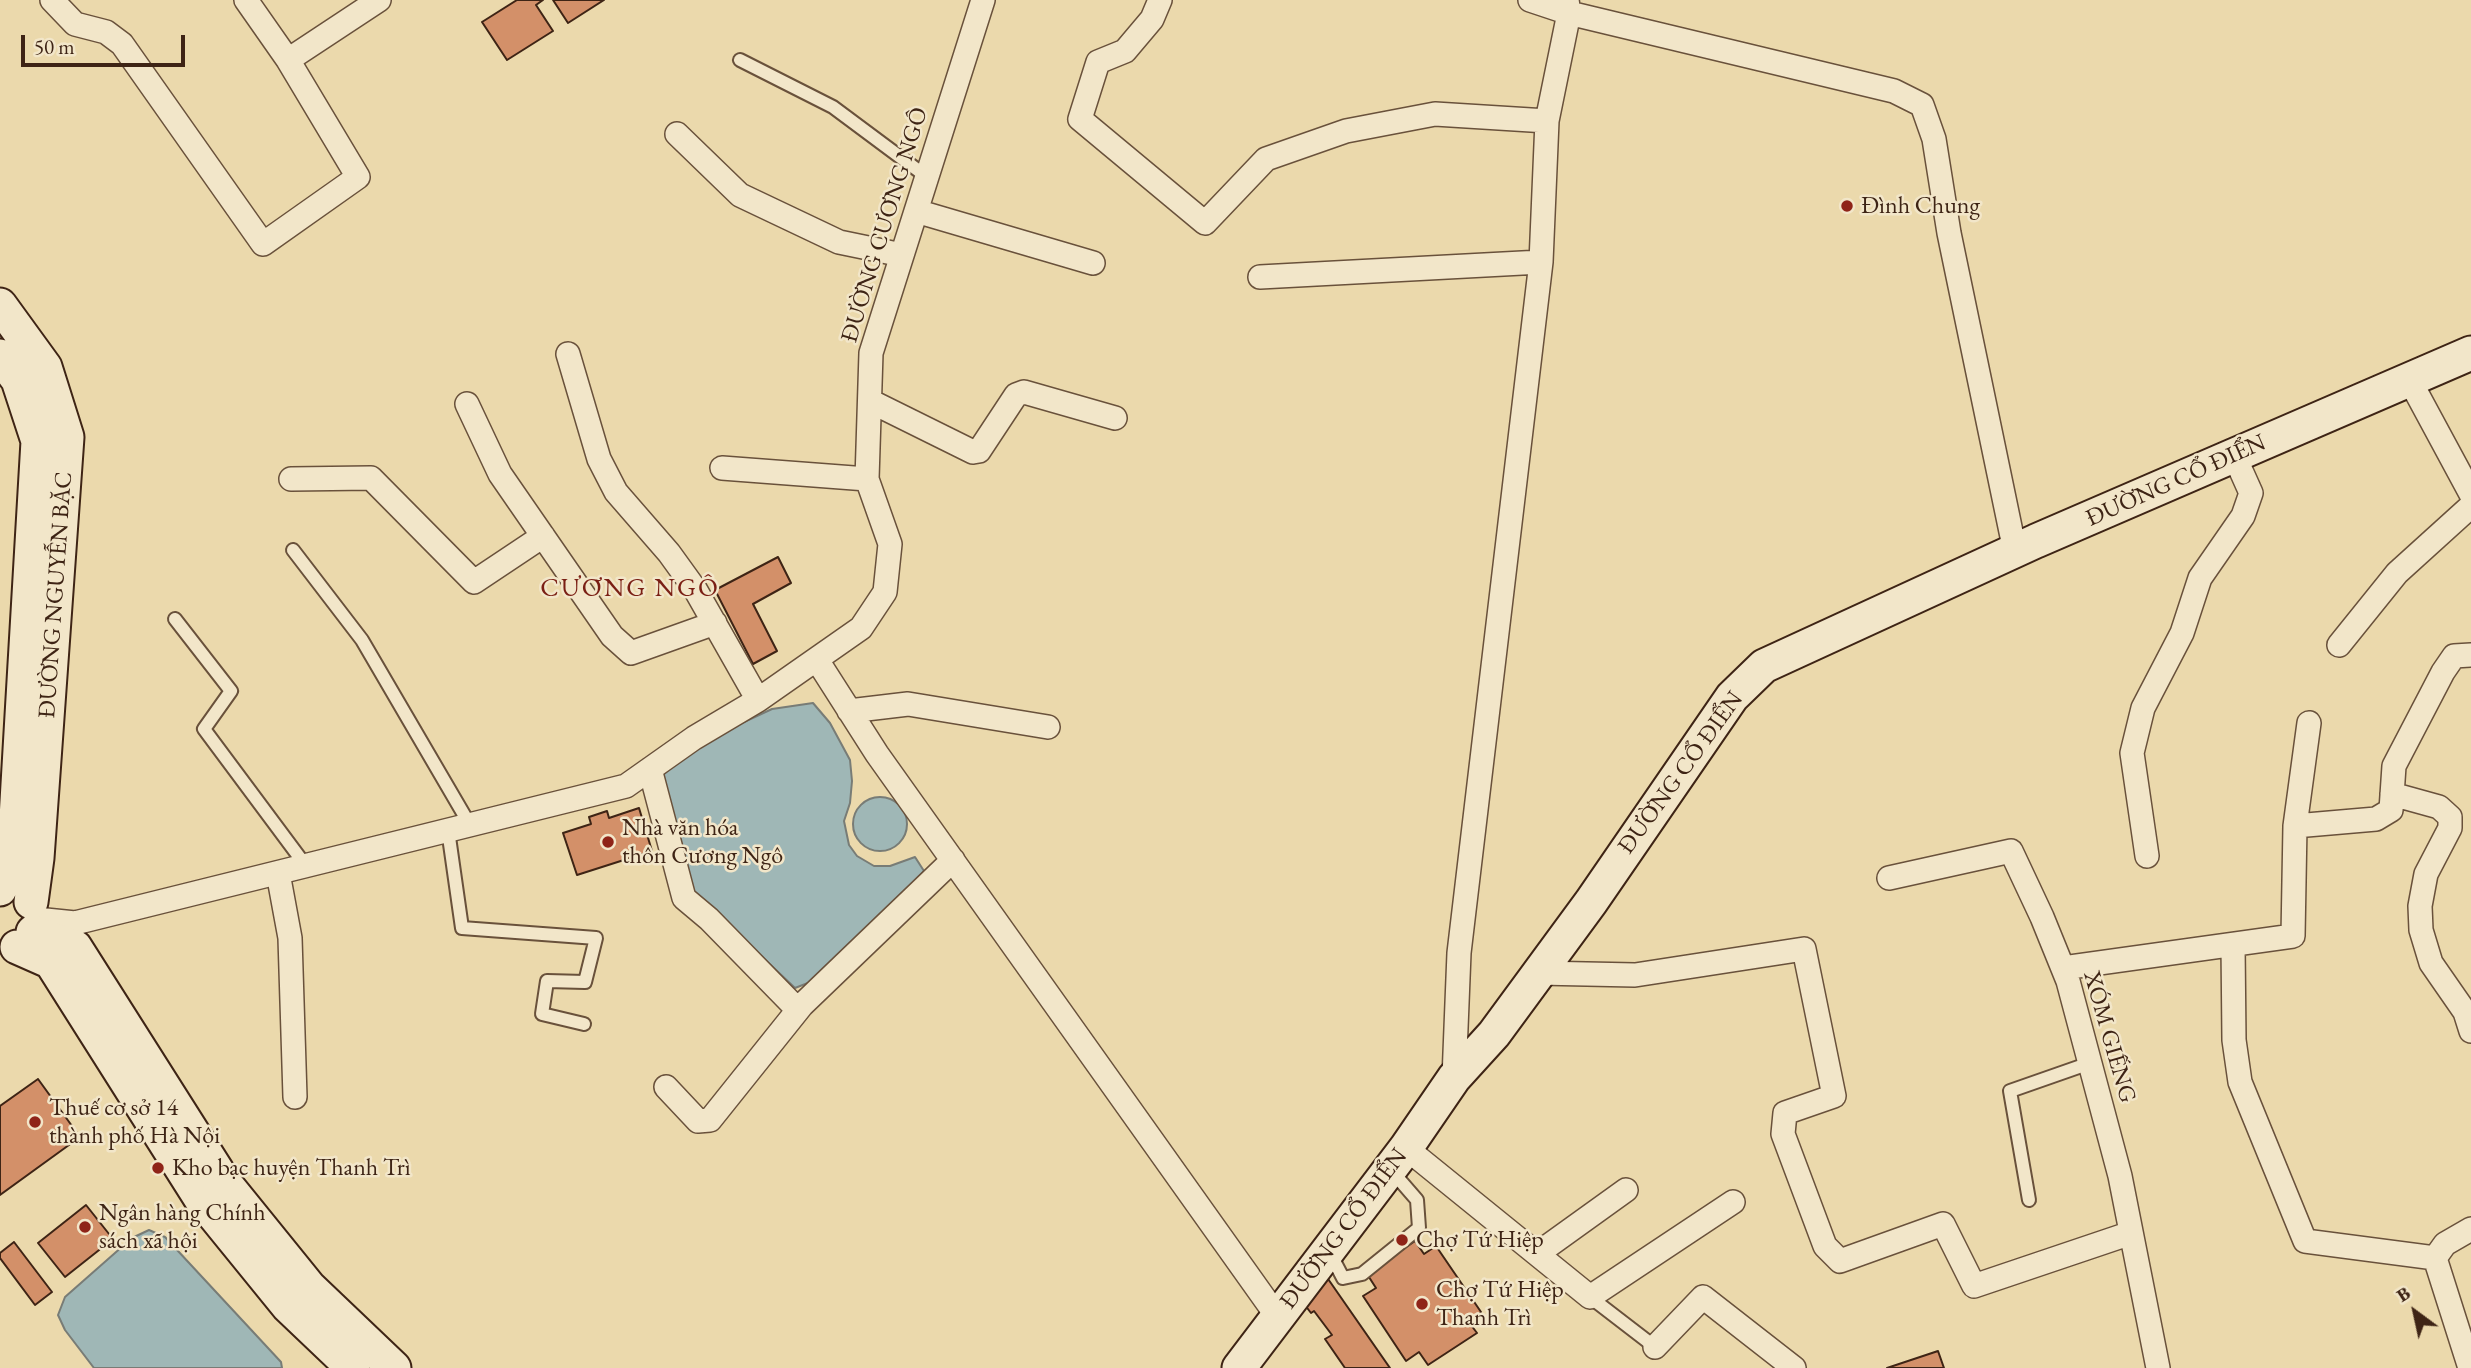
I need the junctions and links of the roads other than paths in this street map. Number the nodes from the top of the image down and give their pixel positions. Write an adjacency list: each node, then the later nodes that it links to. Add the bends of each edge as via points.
1 (52, 0): 9 (street, via 75,24 106,32 122,44 263,244 358,177)
2 (246, 0): 9 (street)
3 (379, 0): 9 (street)
4 (983, 0): 12 (street, ĐƯỜNG CƯƠNG NGÔ)
5 (1160, 0): 10 (street, via 1152,19 1125,51 1098,62 1080,119 1205,223 1266,159 1346,131 1435,114)
6 (1530, 0): 7 (street)
7 (1568, 6): 10 (street); 35 (street, via 1894,92 1922,106 1934,139)
8 (740, 60): 12 (lane, via 833,107)
9 (288, 61)
10 (1547, 121): 15 (street)
11 (677, 134): 14 (street, via 740,195 839,242)
12 (927, 177): 13 (street, ĐƯỜNG CƯƠNG NGÔ)
13 (916, 211): 14 (street, ĐƯỜNG CƯƠNG NGÔ); 16 (street)
14 (902, 255): 24 (street, ĐƯỜNG CƯƠNG NGÔ, via 871,353)
15 (1541, 262): 17 (street); 63 (street, via 1459,953)
16 (1093, 263)
17 (1260, 277)
18 (0, 305): 23 (main road, ĐƯỜNG NGUYỄN BẶC, via 45,367)
19 (2471, 353): 22 (main road, ĐƯỜNG CỔ ĐIỂN)
20 (568, 354): 37 (street, via 598,459 616,492 669,553)
21 (0, 356): 23 (main road, ĐƯỜNG NGUYỄN BẶC)
22 (2409, 379): 27 (main road, ĐƯỜNG CỔ ĐIỂN); 31 (street)
23 (40, 399): 54 (main road, ĐƯỜNG NGUYỄN BẶC, via 14,853); 55 (main road, ĐƯỜNG NGUYỄN BẶC, via 67,438 37,858)
24 (870, 401): 26 (street, via 973,452 983,446 1016,395 1024,392); 30 (street, ĐƯỜNG CƯƠNG NGÔ)
25 (467, 404): 33 (street, via 500,474)
26 (1115, 418)
27 (2234, 455): 35 (main road, ĐƯỜNG CỔ ĐIỂN); 49 (street, via 2251,493 2243,516 2200,578 2182,633 2143,708 2132,753)
28 (722, 468): 30 (street)
29 (291, 479): 33 (street, via 371,478 474,582)
30 (867, 479): 40 (street, ĐƯỜNG CƯƠNG NGÔ, via 890,544 886,592 861,628)
31 (2471, 494)
32 (2471, 506): 38 (street, via 2397,573)
33 (543, 536): 37 (street, via 611,636 631,653)
34 (293, 550): 48 (lane, via 362,640)
35 (2015, 551): 58 (main road, ĐƯỜNG CỔ ĐIỂN, via 1765,666 1732,697)
36 (175, 620): 51 (lane, via 231,691 204,729)
37 (715, 623): 41 (street)
38 (2339, 645)
39 (2471, 655): 46 (street, via 2454,656 2443,673 2394,766)
40 (817, 660): 41 (street, ĐƯỜNG CƯƠNG NGÔ); 42 (street)
41 (758, 700): 45 (street, ĐƯỜNG CƯƠNG NGÔ)
42 (849, 711): 44 (street, via 908,704); 50 (street)
43 (2309, 723): 47 (street)
44 (1048, 727)
45 (650, 769): 48 (street, ĐƯỜNG CƯƠNG NGÔ, via 626,786); 59 (street, via 684,898)
46 (2392, 794): 47 (street, via 2390,810 2376,819); 61 (street, via 2439,807 2450,817 2450,828 2426,874 2421,930 2431,962 2466,1012)
47 (2295, 826): 56 (street, via 2293,936)
48 (459, 828): 51 (street, ĐƯỜNG CƯƠNG NGÔ); 60 (lane, via 462,928 596,938 585,982 547,981 542,1014)
49 (2147, 856)
50 (953, 860): 59 (street); 77 (street)
51 (306, 866): 52 (street, ĐƯỜNG CƯƠNG NGÔ)
52 (278, 873): 55 (street, ĐƯỜNG CƯƠNG NGÔ, via 75,923); 65 (street, via 290,938)
53 (1889, 878): 57 (street, XÓM GIẾNG, via 2011,851)
54 (0, 889): 55 (main road, via 23,894)
55 (23, 930): 71 (main road, via 51,962 201,1199)
56 (2233, 945): 57 (street); 75 (street, via 2239,1082 2305,1241)
57 (2063, 968): 62 (street, XÓM GIẾNG)
58 (1538, 974): 63 (main road, ĐƯỜNG CỔ ĐIỂN); 72 (street, via 1635,975 1804,948 1834,1096 1785,1113 1783,1134 1825,1246 1840,1261 1943,1224 1973,1286)
59 (798, 1010): 64 (street, via 710,1119 698,1121)
60 (584, 1024)
61 (2471, 1031)
62 (2090, 1063): 68 (lane, via 2010,1091); 72 (street, XÓM GIẾNG)
63 (1454, 1078): 66 (main road, ĐƯỜNG CỔ ĐIỂN)
64 (666, 1087)
65 (295, 1097)
66 (1398, 1159): 73 (main road, ĐƯỜNG CỔ ĐIỂN); 73 (lane, via 1417,1200 1419,1227 1362,1274 1343,1278); 74 (street)
67 (1626, 1190): 74 (street)
68 (2029, 1200)
69 (1732, 1202): 76 (street)
70 (2471, 1229): 75 (street, via 2445,1244)
71 (246, 1232): 79 (main road, via 288,1306); 80 (main road)
72 (2131, 1233): 83 (street, XÓM GIẾNG)
73 (1328, 1250): 77 (main road, ĐƯỜNG CỔ ĐIỂN)
74 (1537, 1254): 76 (street)
75 (2435, 1258): 84 (street)
76 (1590, 1297): 78 (lane)
77 (1277, 1316): 81 (main road, ĐƯỜNG CỔ ĐIỂN)
78 (1655, 1347): 82 (street, via 1703,1297)
79 (353, 1368)
80 (394, 1368)
81 (1239, 1368)
82 (1794, 1368)
83 (2158, 1368)
84 (2470, 1368)

